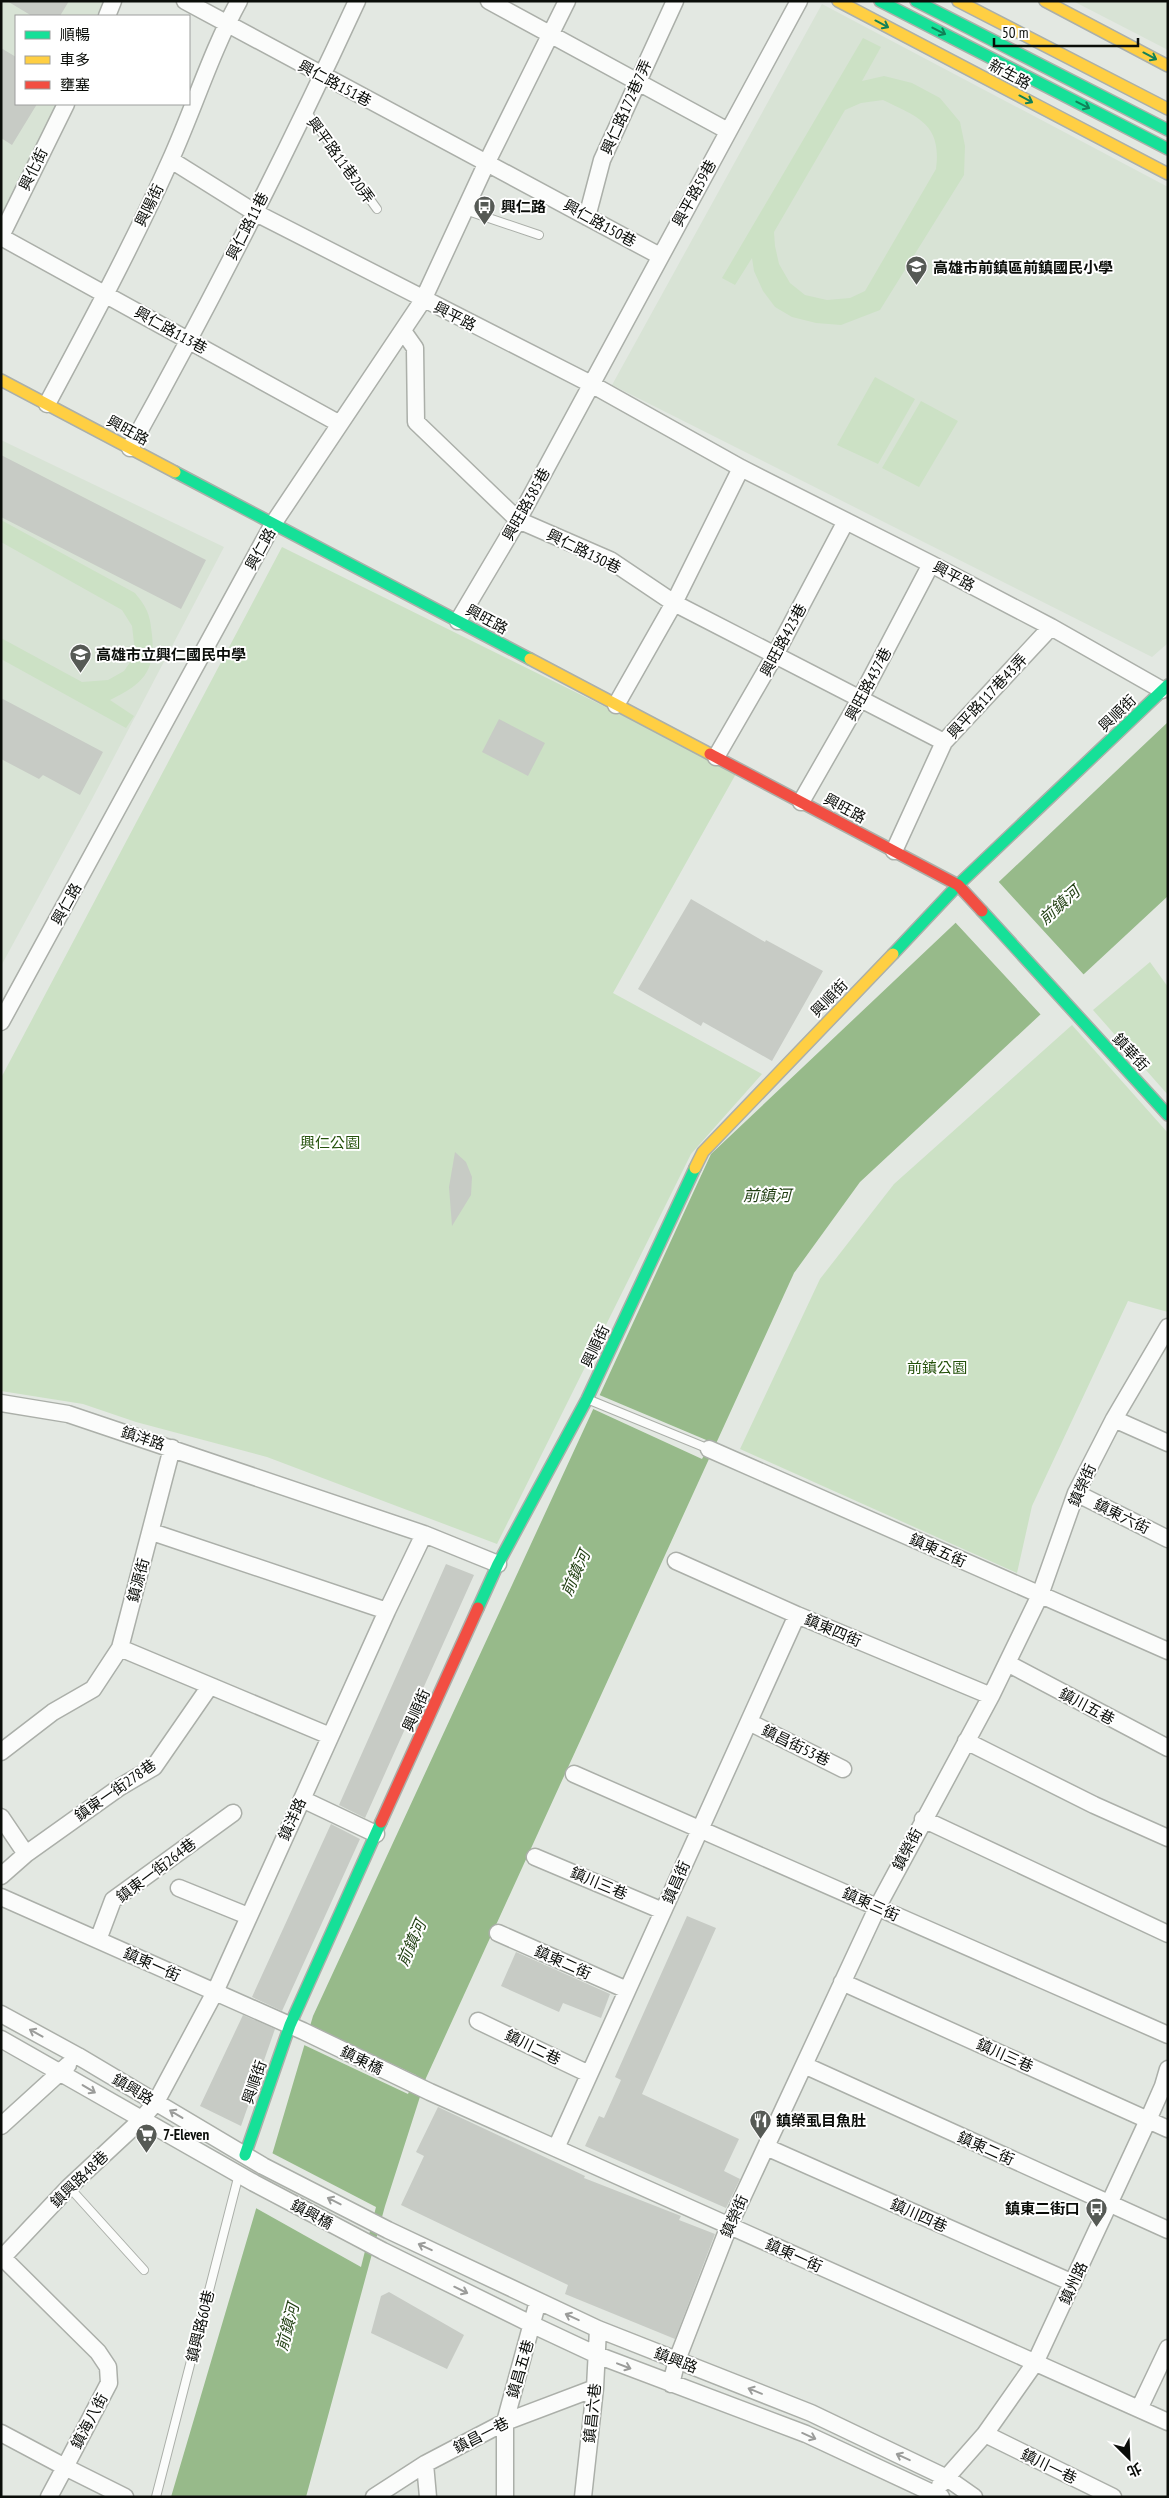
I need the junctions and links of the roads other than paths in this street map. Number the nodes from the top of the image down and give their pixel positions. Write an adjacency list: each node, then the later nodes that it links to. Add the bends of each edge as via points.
1 (114, 1): 14 (street)
2 (184, 1): 15 (street, 興仁路151巷)
3 (239, 1): 15 (street, 興陽街)
4 (357, 1): 18 (street, 興仁路11巷)
5 (489, 1): 16 (street)
6 (567, 1): 16 (street, 興仁路)
7 (675, 1): 19 (street, 興仁路172巷7弄)
8 (799, 1): 24 (street, 興平路59巷)
9 (838, 1): 28 (main road, 新生路, one-way to 28)
10 (880, 1): 25 (main road, 新生路, one-way to 25)
11 (916, 1): 23 (main road, 新生路)
12 (958, 1): 21 (main road)
13 (1045, 1): 17 (main road, one-way to 17)
14 (107, 15)
15 (226, 25): 18 (street, 興仁路151巷); 26 (street, 興陽街)
16 (551, 35): 19 (street); 27 (street, 興仁路)
17 (1168, 66)
18 (322, 77): 22 (street, 興仁路11巷); 27 (street, 興仁路151巷)
19 (636, 82): 24 (street); 32 (street, 興仁路172巷7弄, via 602,160)
20 (66, 105): 34 (street, 興化街)
21 (1168, 108)
22 (305, 110): 29 (lane, 興平路11巷20弄); 31 (street, 興仁路11巷)
23 (1168, 130)
24 (728, 131): 35 (street, 興平路59巷)
25 (1168, 149)
26 (171, 160): 31 (street, 興平路); 36 (street, 興陽街)
27 (487, 162): 30 (street, 興仁路); 32 (street, 興仁路150巷)
28 (1168, 174)
29 (377, 209)
30 (466, 210): 33 (lane); 37 (street, 興仁路)
31 (254, 212): 37 (street, 興平路); 39 (street, 興仁路11巷)
32 (587, 217): 35 (street, 興仁路150巷)
33 (539, 235)
34 (1, 236): 36 (street, 興仁路113巷)
35 (660, 256): 41 (street, 興平路59巷)
36 (106, 294): 39 (street, 興仁路113巷); 42 (street, 興陽街)
37 (423, 300): 38 (street, 興仁路); 41 (street, 興平路)
38 (403, 331): 43 (street, 興仁路); 46 (street, via 415,348 416,422)
39 (189, 341): 43 (street, 興仁路113巷); 44 (street, 興仁路11巷)
40 (1, 380): 42 (main road, 興旺路)
41 (591, 384): 45 (street, 興平路); 46 (street, 興旺路385巷)
42 (47, 404): 44 (main road, 興旺路)
43 (340, 424): 48 (street, 興仁路)
44 (130, 448): 48 (main road, 興旺路)
45 (741, 468): 47 (street, 興平路); 50 (street)
46 (518, 520): 50 (street, 興仁路130巷, via 610,560); 51 (street, 興旺路385巷)
47 (846, 521): 49 (street, 興平路); 53 (street, 興旺路423巷)
48 (274, 524): 51 (main road, 興旺路); 62 (street, 興仁路)
49 (931, 564): 52 (street, 興平路); 55 (street, 興旺路437巷)
50 (674, 603): 53 (street, 興仁路130巷); 56 (street)
51 (458, 621): 56 (main road, 興旺路)
52 (1051, 627): 54 (street, 興平路); 57 (street, 興平路117巷43弄)
53 (775, 655): 55 (street, 興仁路130巷); 58 (street, 興旺路423巷)
54 (1165, 687): 61 (main road, 興順街)
55 (860, 699): 57 (street, 興仁路130巷); 59 (street, 興旺路437巷)
56 (616, 705): 58 (main road, 興旺路)
57 (944, 742): 60 (street, 興平路117巷43弄)
58 (716, 757): 59 (main road, 興旺路)
59 (801, 802): 60 (main road, 興旺路)
60 (894, 851): 61 (main road, 興旺路)
61 (958, 885): 63 (main road, 鎮華街); 65 (main road, 興順街, via 703,1152)
62 (1, 1022)
63 (1168, 1114)
64 (1168, 1327): 67 (street, 鎮榮街)
65 (589, 1400): 70 (lane); 76 (main road, 興順街)
66 (1, 1403): 69 (street, 鎮洋路, via 68,1414)
67 (1114, 1419): 68 (street); 71 (street, 鎮榮街)
68 (1168, 1443)
69 (172, 1448): 72 (street, 鎮源街); 73 (street, 鎮洋路)
70 (709, 1449): 77 (street, 鎮東五街)
71 (1076, 1493): 74 (street, 鎮東六街); 77 (street, 鎮榮街)
72 (152, 1532): 78 (street); 80 (street, 鎮源街)
73 (424, 1534): 76 (street, 鎮洋路); 78 (street, 鎮洋路)
74 (1168, 1539)
75 (676, 1561): 79 (street, 鎮東四街)
76 (498, 1564): 97 (main road, 興順街)
77 (1040, 1595): 81 (street, 鎮東五街); 82 (street, 鎮榮街)
78 (387, 1611): 86 (street, 鎮洋路)
79 (797, 1615): 84 (street, 鎮東四街); 85 (street, 鎮昌街)
80 (120, 1648): 83 (street); 89 (street, 鎮源街, via 93,1689 53,1712)
81 (1168, 1651)
82 (1007, 1663): 84 (street, 鎮榮街); 88 (street, 鎮川五巷)
83 (210, 1686): 86 (street); 99 (street, 鎮東一街278巷, via 154,1767 120,1787)
84 (991, 1696): 87 (street, 鎮榮街)
85 (749, 1722): 90 (street, 鎮昌街53巷); 96 (street, 鎮昌街)
86 (330, 1736): 92 (street, 鎮洋路)
87 (966, 1741): 95 (street, 鎮榮街); 98 (street)
88 (1168, 1748)
89 (1, 1752)
90 (844, 1769)
91 (574, 1774): 96 (street, 鎮東三街)
92 (302, 1799): 97 (street); 106 (street, 鎮洋路)
93 (232, 1813): 109 (street, 鎮東一街264巷, via 113,1900)
94 (1, 1817): 99 (street)
95 (923, 1819): 104 (street, 鎮榮街); 108 (street)
96 (700, 1829): 104 (street, 鎮東三街); 105 (street, 鎮昌街)
97 (376, 1834): 115 (main road, 興順街)
98 (1168, 1838)
99 (26, 1854): 101 (street, 鎮東一街278巷)
100 (535, 1857): 105 (street, 鎮川三巷)
101 (1, 1876)
102 (179, 1888): 106 (street)
103 (1, 1897): 109 (street, 鎮東一街)
104 (878, 1906): 110 (street, 鎮榮街); 116 (street, 鎮東三街)
105 (663, 1911): 111 (street, 鎮昌街)
106 (248, 1916): 112 (street, 鎮洋路)
107 (498, 1933): 111 (street, 鎮東二街)
108 (1168, 1934)
109 (98, 1940): 112 (street, 鎮東一街)
110 (842, 1982): 119 (street, 鎮榮街); 126 (street, 鎮川三巷)
111 (628, 1990): 122 (street, 鎮昌街)
112 (215, 1992): 115 (street, 鎮東一街); 124 (street, 鎮洋路)
113 (1, 2014): 118 (street, 鎮興路, one-way to 113)
114 (478, 2021): 122 (street, 鎮川二巷)
115 (296, 2028): 123 (street, 鎮東橋); 131 (main road, 興順街)
116 (1168, 2035)
117 (1, 2039): 121 (street, 鎮興路)
118 (78, 2056): 121 (street); 124 (street, 鎮興路)
119 (804, 2065): 129 (street, 鎮榮街); 135 (street, 鎮東二街)
120 (1168, 2069): 126 (street, 鎮州路)
121 (61, 2071): 125 (street, 鎮興路, one-way to 125); 127 (street)
122 (589, 2074): 130 (street, 鎮昌街)
123 (420, 2088): 130 (street, 鎮東一街)
124 (156, 2102): 125 (street, 鎮興路48巷); 131 (street, 鎮興路, one-way to 124)
125 (141, 2120): 131 (street, 鎮興路); 134 (street, 鎮興路48巷)
126 (1148, 2120): 128 (street, 鎮川三巷); 135 (street, 鎮州路)
127 (1, 2126)
128 (1168, 2129)
129 (766, 2147): 137 (street, 鎮榮街); 142 (street, 鎮川四巷)
130 (556, 2148): 137 (street, 鎮東一街)
131 (242, 2164): 132 (street, 鎮興路); 133 (street, 鎮興路); 163 (lane, 鎮興路60巷)
132 (263, 2166): 136 (street, 鎮興橋, one-way to 132)
133 (254, 2183): 139 (street, 鎮興橋)
134 (70, 2188): 140 (street, 鎮興路48巷); 141 (lane)
135 (1109, 2204): 138 (street, 鎮東二街); 142 (street, 鎮州路)
136 (377, 2224): 143 (street, 鎮興路, one-way to 136)
137 (729, 2226): 148 (street, 鎮榮街); 149 (street, 鎮東一街)
138 (1168, 2230)
139 (371, 2245): 144 (street, 鎮興路, one-way to 144)
140 (2, 2256): 158 (street, 鎮海八街, via 98,2352 108,2368 109,2383)
141 (144, 2270)
142 (1073, 2283): 149 (street, 鎮州路)
143 (538, 2301): 144 (street, 鎮昌五巷); 145 (street, 鎮興路, one-way to 143)
144 (533, 2325): 147 (street, 鎮興路); 153 (street, 鎮昌五巷)
145 (598, 2329): 147 (street, 鎮昌六巷); 148 (street, 鎮興路)
146 (1168, 2348): 152 (street)
147 (597, 2355): 150 (street, 鎮興路, one-way to 150); 151 (street, 鎮昌六巷)
148 (677, 2360): 150 (street, 鎮榮街); 159 (street, 鎮興路, one-way to 148, via 811,2413)
149 (1035, 2363): 152 (street, 鎮東一街); 156 (street, 鎮州路)
150 (671, 2384): 160 (street, 鎮興路, one-way to 160, via 806,2434)
151 (595, 2388): 153 (street, 鎮昌一巷); 167 (street, 鎮昌六巷)
152 (1139, 2410): 154 (street, 鎮東一街)
153 (505, 2422): 157 (street, 鎮昌一巷); 166 (street, 鎮昌五巷)
154 (1168, 2422)
155 (1, 2433): 158 (street, 鎮海八街)
156 (985, 2434): 159 (street, 鎮州路); 169 (street, 鎮川一巷)
157 (425, 2464): 164 (street, 鎮昌一巷); 165 (street)
158 (65, 2467): 161 (street); 162 (street)
159 (947, 2478): 160 (street, 鎮州路); 168 (street, 鎮興路)
160 (934, 2495)
161 (49, 2497)
162 (125, 2497)
163 (156, 2497)
164 (374, 2497)
165 (428, 2497)
166 (505, 2497)
167 (583, 2497)
168 (974, 2497)
169 (1113, 2497)

